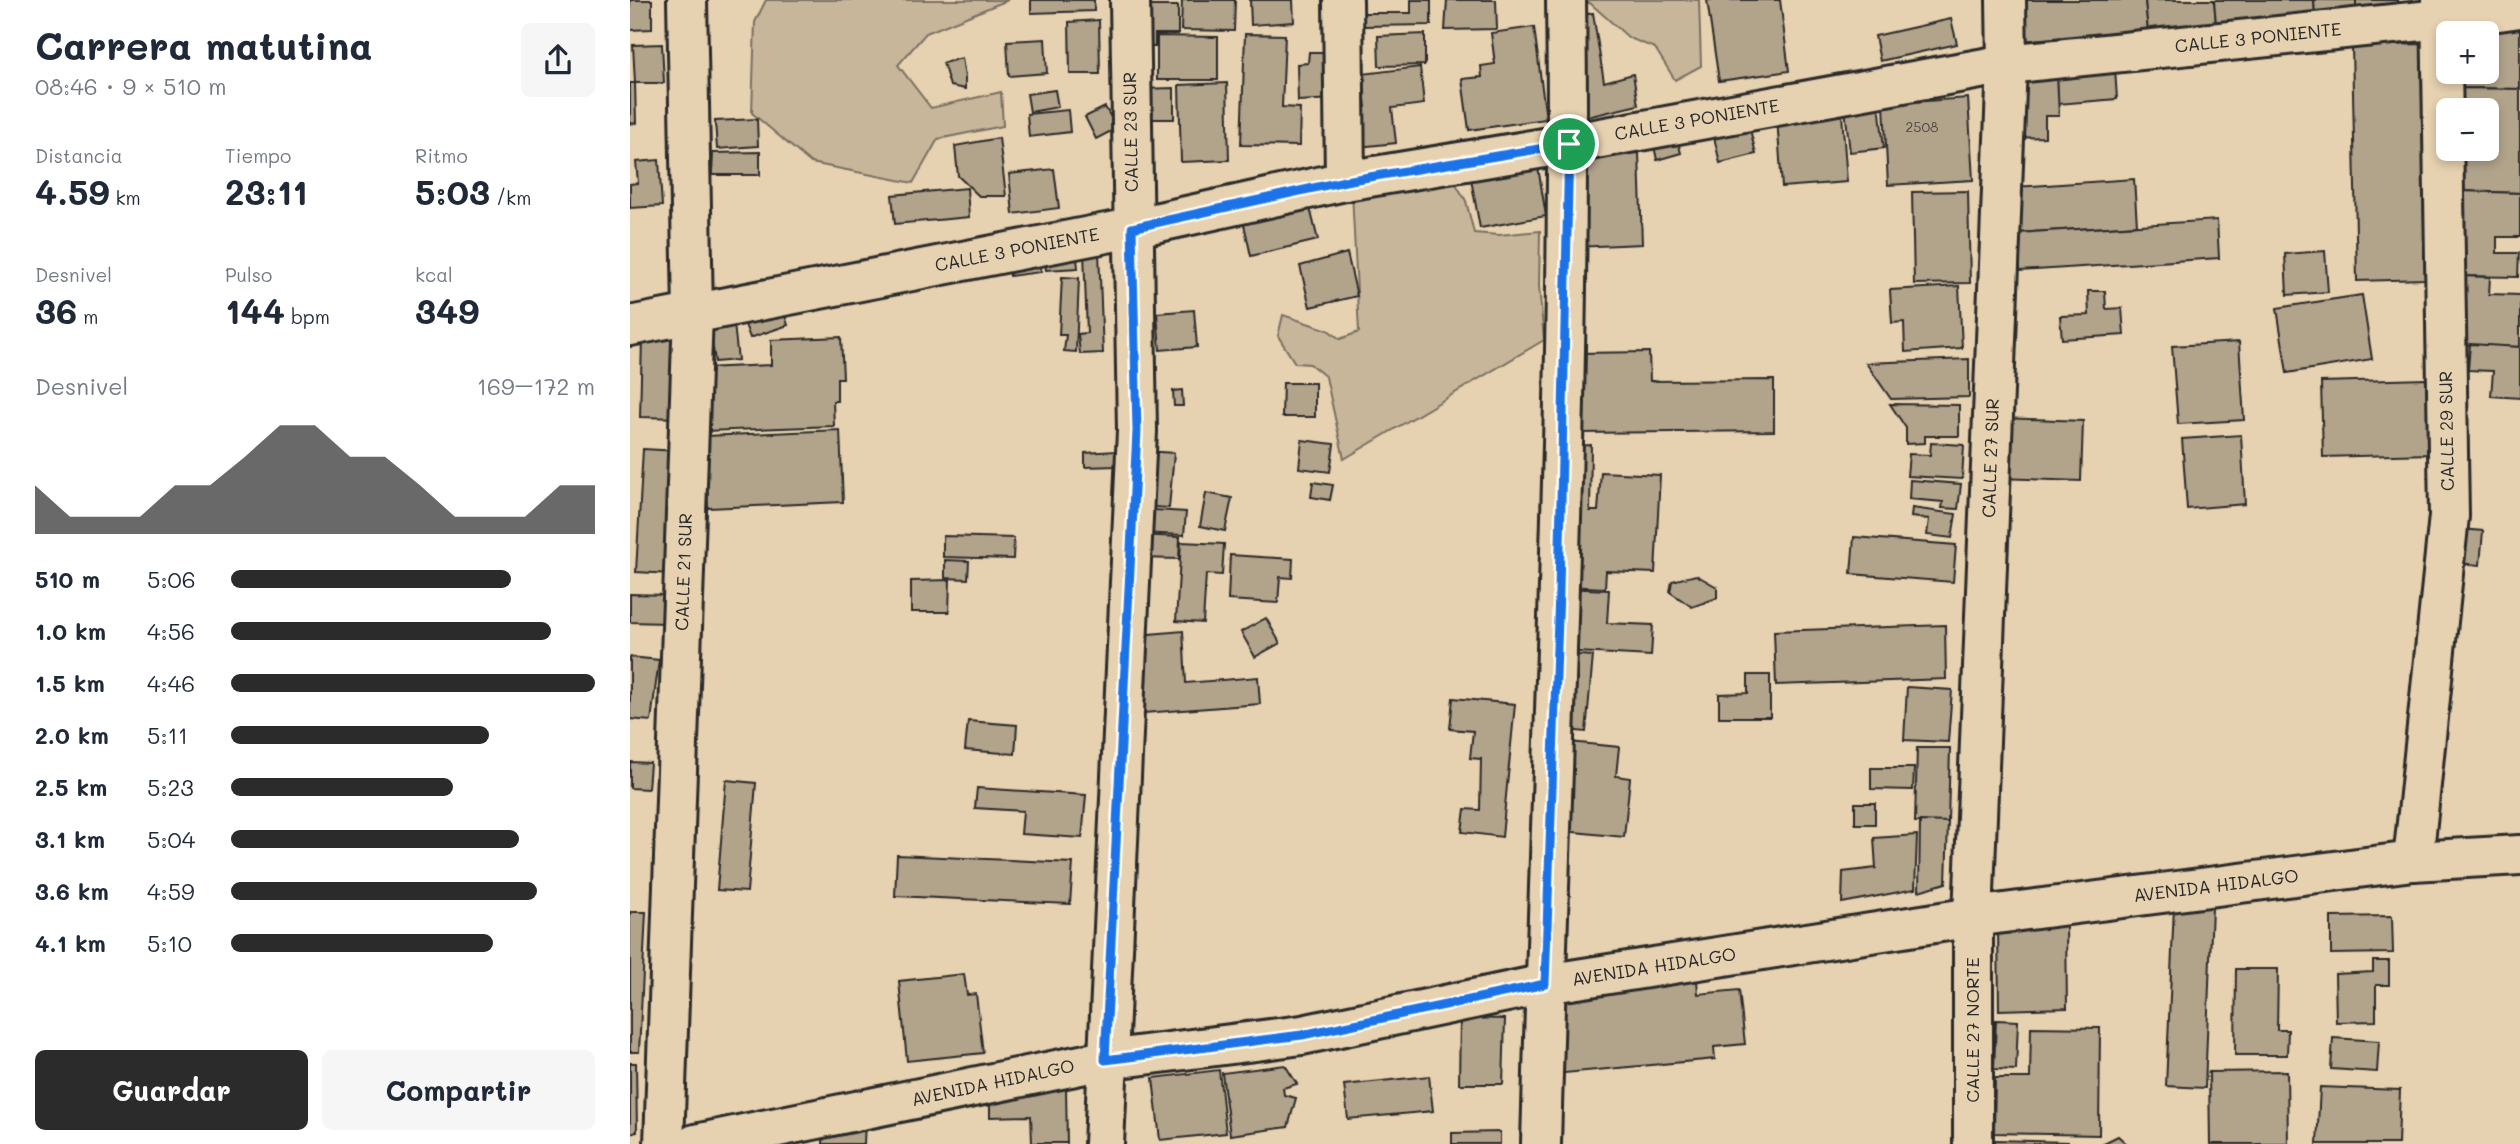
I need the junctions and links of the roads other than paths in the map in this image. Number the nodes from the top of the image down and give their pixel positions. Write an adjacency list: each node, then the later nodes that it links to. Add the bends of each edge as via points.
1 (687, 0): 12 (street, CALLE 21 SUR)
2 (1130, 0): 11 (street, CALLE 23 SUR)
3 (1343, 0): 10 (street)
4 (1566, 0): 9 (street)
5 (2006, 0): 8 (street, CALLE 27 SUR)
6 (2520, 8): 7 (street, CALLE 3 PONIENTE)
7 (2441, 10): 8 (street, CALLE 3 PONIENTE); 15 (street, CALLE 29 SUR, via 2449,516)
8 (2007, 64): 9 (street, CALLE 3 PONIENTE); 16 (street, CALLE 27 SUR)
9 (1569, 144): 10 (street, CALLE 3 PONIENTE); 17 (street)
10 (1345, 181): 11 (street, CALLE 3 PONIENTE)
11 (1132, 228): 12 (street, CALLE 3 PONIENTE); 18 (street, CALLE 23 SUR, via 1137,431)
12 (693, 312): 13 (street, CALLE 3 PONIENTE); 19 (street, CALLE 21 SUR)
13 (630, 326)
14 (2520, 855): 15 (street, AVENIDA HIDALGO)
15 (2413, 861): 16 (street, AVENIDA HIDALGO)
16 (1973, 917): 17 (street, AVENIDA HIDALGO); 23 (street, CALLE 27 NORTE)
17 (1545, 984): 18 (street, AVENIDA HIDALGO, via 1302,1035); 22 (street)
18 (1105, 1060): 20 (street, AVENIDA HIDALGO); 21 (street, CALLE 23 SUR)
19 (664, 1144)
20 (695, 1144)
21 (1104, 1144)
22 (1541, 1144)
23 (1973, 1144)

